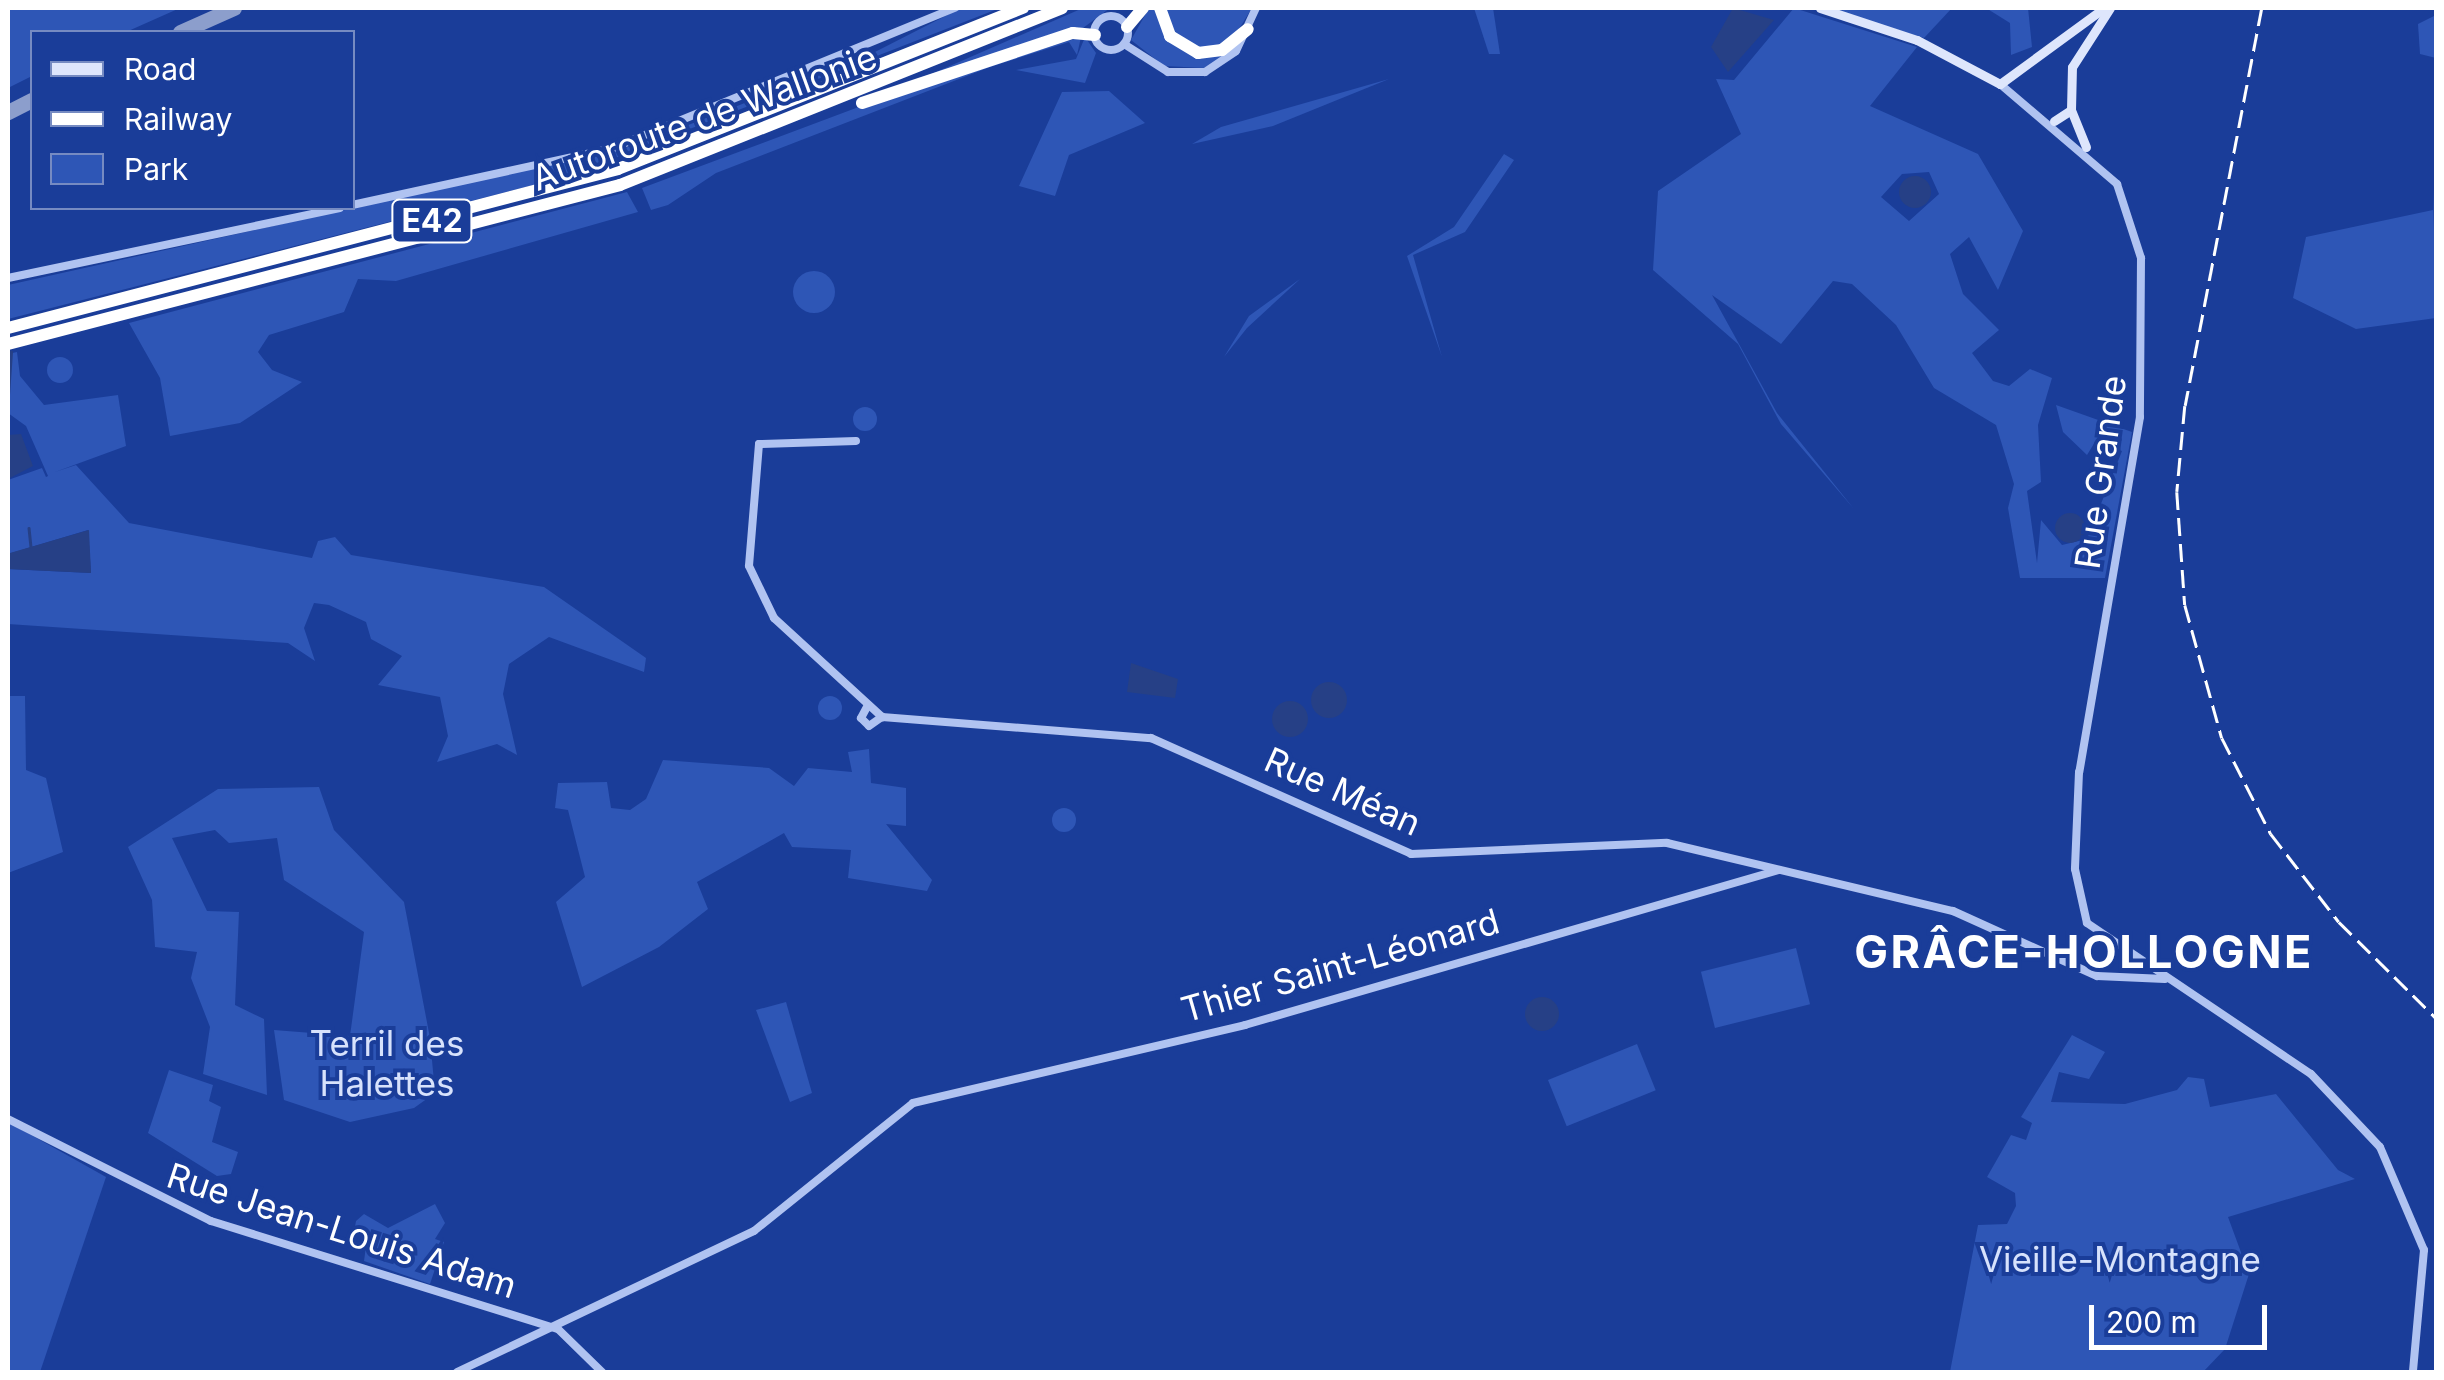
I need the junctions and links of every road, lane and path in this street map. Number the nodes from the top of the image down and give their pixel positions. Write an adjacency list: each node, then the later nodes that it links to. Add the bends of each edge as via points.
1 (955, 8): 22 (street, via 604,150)
2 (1023, 8): 9 (highway, Autoroute de Wallonie / E42)
3 (1062, 8): 18 (highway, Autoroute de Wallonie / E42)
4 (1143, 8): 11 (highway)
5 (1160, 8): 12 (highway, via 1170,36 1198,53 1222,50)
6 (1256, 8): 12 (street)
7 (1820, 8): 17 (main road, via 1917,40)
8 (2107, 8): 15 (main road); 16 (main road)
9 (1008, 12): 25 (highway, Autoroute de Wallonie / E42, via 618,169)
10 (1116, 12): 11 (street); 13 (street, via 1100,21)
11 (1126, 27): 14 (street)
12 (1248, 30): 14 (street, via 1222,64 1191,74 1162,70)
13 (1094, 35): 14 (street, via 1106,49); 18 (highway, via 1073,33)
14 (1124, 44)
15 (2051, 49): 16 (main road); 17 (main road)
16 (2072, 67): 19 (main road)
17 (2000, 84): 20 (street, Rue Grande)
18 (844, 102): 26 (highway, Autoroute de Wallonie / E42, via 538,210)
19 (2071, 110): 20 (main road); 21 (main road)
20 (2054, 121): 21 (street, Rue Grande)
21 (2086, 148): 31 (street, Rue Grande, via 2123,191 2138,227 2144,322 2135,450 2080,763 2074,868 2087,923)
22 (355, 204)
23 (331, 210): 24 (street)
24 (8, 278)
25 (8, 328)
26 (8, 344)
27 (856, 441): 28 (street, via 772,439 756,450 755,589)
28 (868, 705): 29 (street); 29 (street, via 864,724)
29 (882, 717): 30 (street, Rue Méan, via 1151,738 1380,844 1436,859 1627,840)
30 (1779, 870): 31 (street, Rue Méan, via 1953,911 2096,976); 33 (street, Thier Saint-Léonard, via 1245,1025 913,1104 754,1231)
31 (2165, 980): 36 (street, via 2311,1074 2386,1154 2424,1250)
32 (8, 1119): 33 (street, Rue Jean-Louis Adam, via 211,1221)
33 (558, 1329): 34 (street); 35 (street)
34 (457, 1372)
35 (602, 1372)
36 (2413, 1372)

